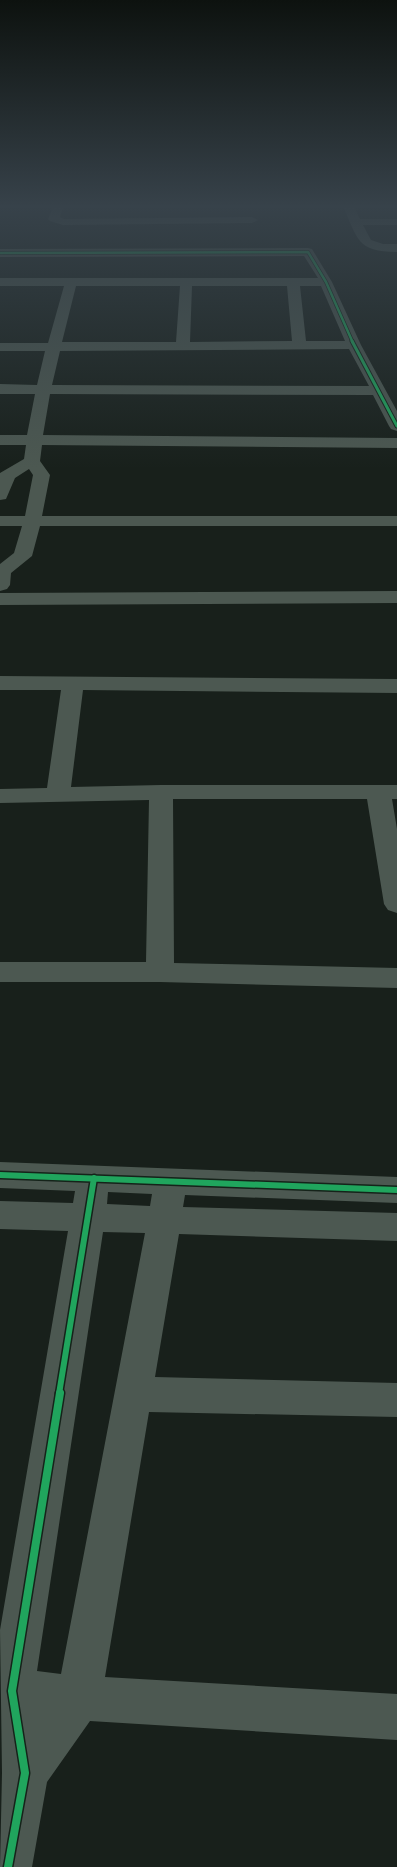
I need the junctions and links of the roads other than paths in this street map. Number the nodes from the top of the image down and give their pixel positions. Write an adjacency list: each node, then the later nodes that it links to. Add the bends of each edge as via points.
1 (67, 294): 9 (street)
2 (185, 294): 5 (street)
3 (294, 294): 6 (street)
4 (331, 294): 7 (street)
5 (183, 345): 6 (street); 9 (street)
6 (299, 345): 7 (street)
7 (354, 345): 12 (street)
8 (0, 347): 9 (street)
9 (52, 347): 10 (street)
10 (43, 388): 11 (street); 12 (street); 15 (street)
11 (0, 389)
12 (379, 391): 13 (street)
13 (397, 426)
14 (0, 440): 15 (street)
15 (35, 440): 16 (street); 17 (street)
16 (397, 443)
17 (32, 461): 18 (street, via 7,475); 21 (street, via 42,475)
18 (0, 495)
19 (0, 502): 21 (street)
20 (57, 502): 21 (street)
21 (34, 514): 22 (street); 23 (street); 24 (street, via 23,556)
22 (0, 521)
23 (397, 521)
24 (1, 575)
25 (397, 597): 26 (street)
26 (0, 599)
27 (0, 683): 28 (street)
28 (73, 683): 29 (street); 32 (street)
29 (397, 686)
30 (161, 792): 31 (street); 32 (street); 36 (street)
31 (387, 792): 34 (street)
32 (58, 795): 33 (street)
33 (0, 796)
34 (397, 904)
35 (0, 972): 36 (street)
36 (160, 972): 37 (street)
37 (397, 978)
38 (0, 1175): 39 (street)
39 (94, 1178): 40 (street); 43 (street)
40 (171, 1181): 41 (street); 44 (street)
41 (397, 1190)
42 (0, 1215): 43 (street)
43 (86, 1218): 44 (street); 48 (street)
44 (165, 1220): 45 (street); 46 (street)
45 (397, 1227)
46 (133, 1394): 47 (street); 49 (street)
47 (397, 1400)
48 (12, 1692): 49 (street); 51 (street)
49 (79, 1698): 50 (street); 51 (street)
50 (397, 1717)
51 (25, 1773): 52 (street)
52 (8, 1867)

